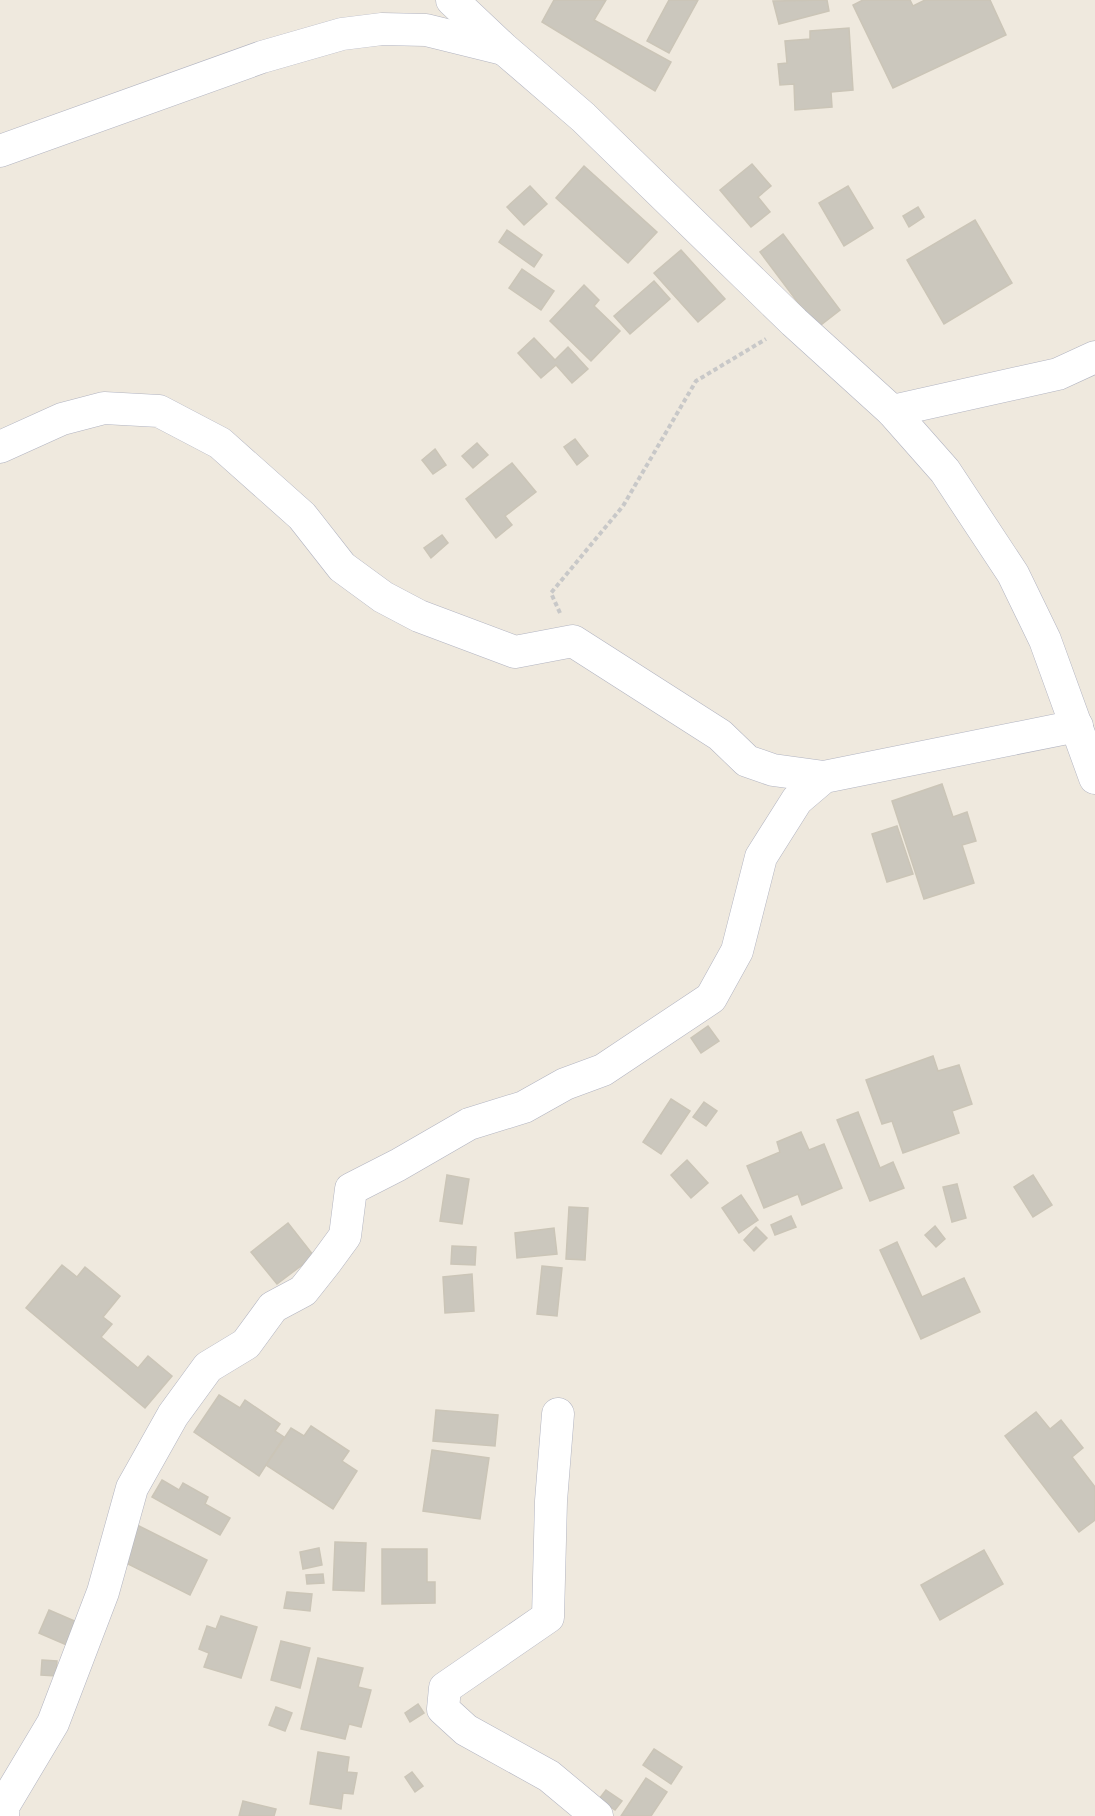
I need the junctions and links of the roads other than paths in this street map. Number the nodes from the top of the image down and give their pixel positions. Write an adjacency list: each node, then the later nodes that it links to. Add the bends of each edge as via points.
1 (452, 0): 2 (street)
2 (504, 50): 3 (street, via 426,30 382,29 342,34 262,57); 5 (street, via 583,117 794,322)
3 (0, 151)
4 (1095, 357): 5 (street, via 1058,374)
5 (892, 411): 7 (street, via 945,471 1013,574 1045,640)
6 (0, 447): 8 (street, via 62,419 104,408 159,411 220,443 302,516 342,567 383,597 419,616 515,652 573,641 720,735 747,761 773,770)
7 (1077, 726): 8 (street); 9 (street)
8 (824, 777): 11 (street, via 798,800 760,857 737,951 711,998 603,1070 565,1084 524,1107 469,1124 351,1189 345,1236 303,1291 273,1307 246,1344 208,1367 173,1415 132,1488 103,1592 53,1723 4,1805)
9 (1095, 778)
10 (558, 1414): 12 (street, via 548,1617 445,1688 443,1709 466,1730 549,1776)
11 (3, 1816)
12 (597, 1816)

